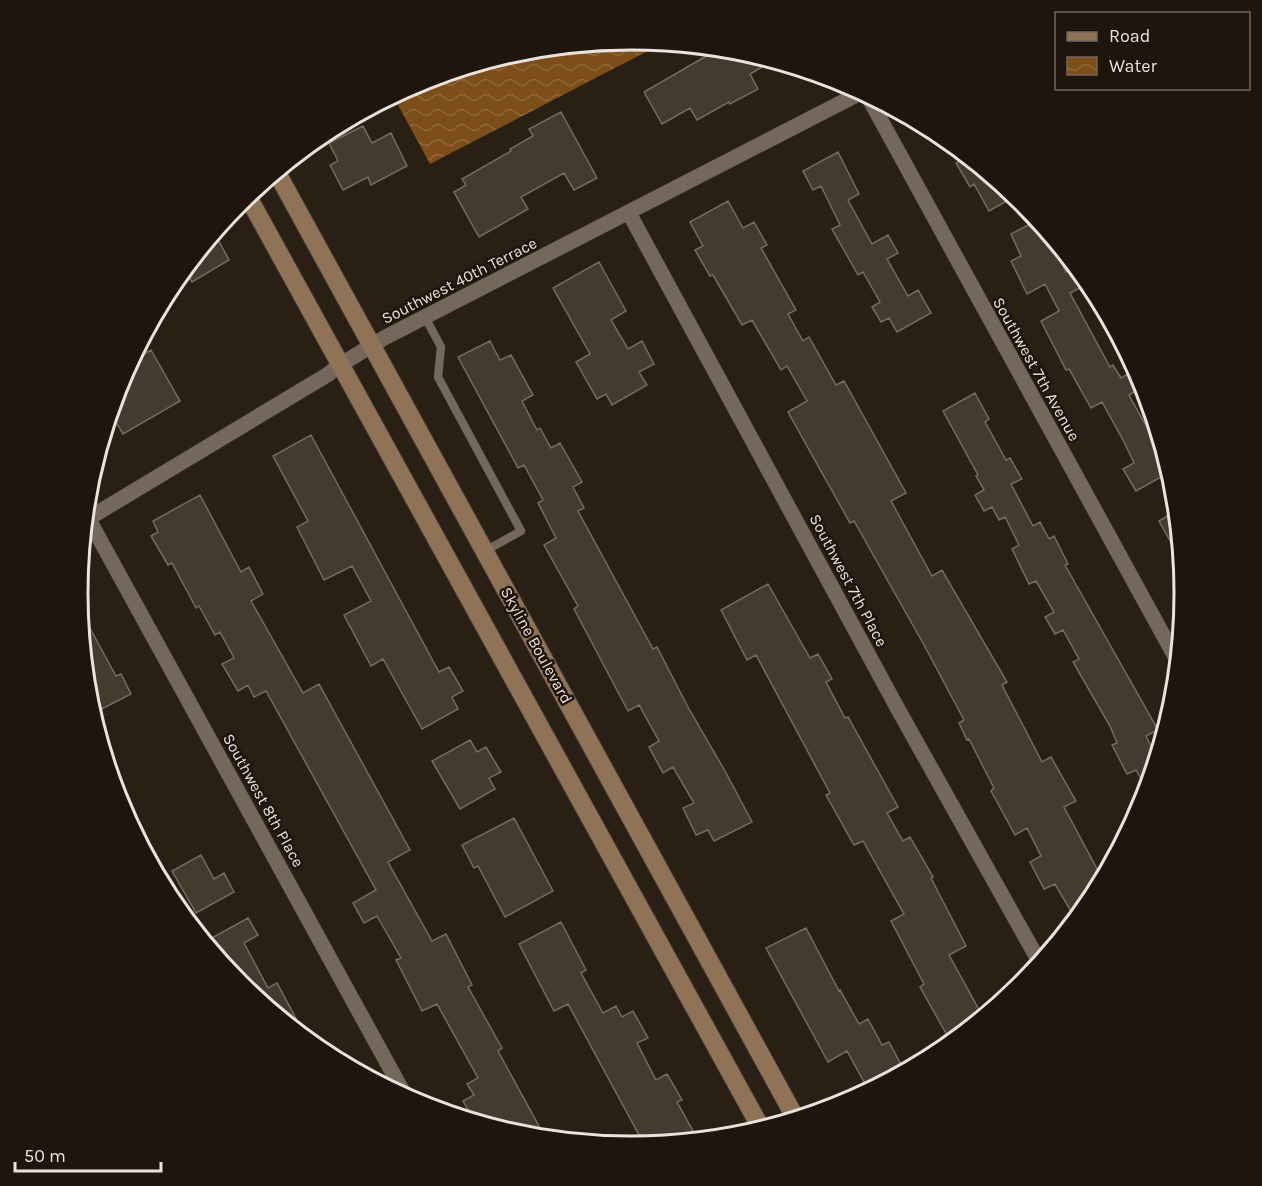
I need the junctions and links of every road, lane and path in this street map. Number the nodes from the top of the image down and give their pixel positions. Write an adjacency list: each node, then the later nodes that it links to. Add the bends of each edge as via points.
1 (853, 98): 5 (street, Southwest 40th Terrace)
2 (872, 106): 12 (street, Southwest 7th Avenue)
3 (280, 178): 7 (street, Skyline Boulevard)
4 (252, 204): 8 (street)
5 (628, 213): 6 (street, Southwest 40th Terrace); 13 (street, Southwest 7th Place)
6 (425, 317): 7 (street, Southwest 40th Terrace); 11 (lane, via 441,347 438,377 521,531)
7 (372, 345): 8 (street, Southwest 40th Terrace); 11 (street, Skyline Boulevard)
8 (340, 365): 9 (street, Southwest 40th Terrace); 16 (street)
9 (93, 516)
10 (91, 530): 14 (street, Southwest 8th Place)
11 (485, 551): 15 (street, Skyline Boulevard)
12 (1171, 650)
13 (1036, 955)
14 (400, 1084)
15 (792, 1112)
16 (757, 1121)

